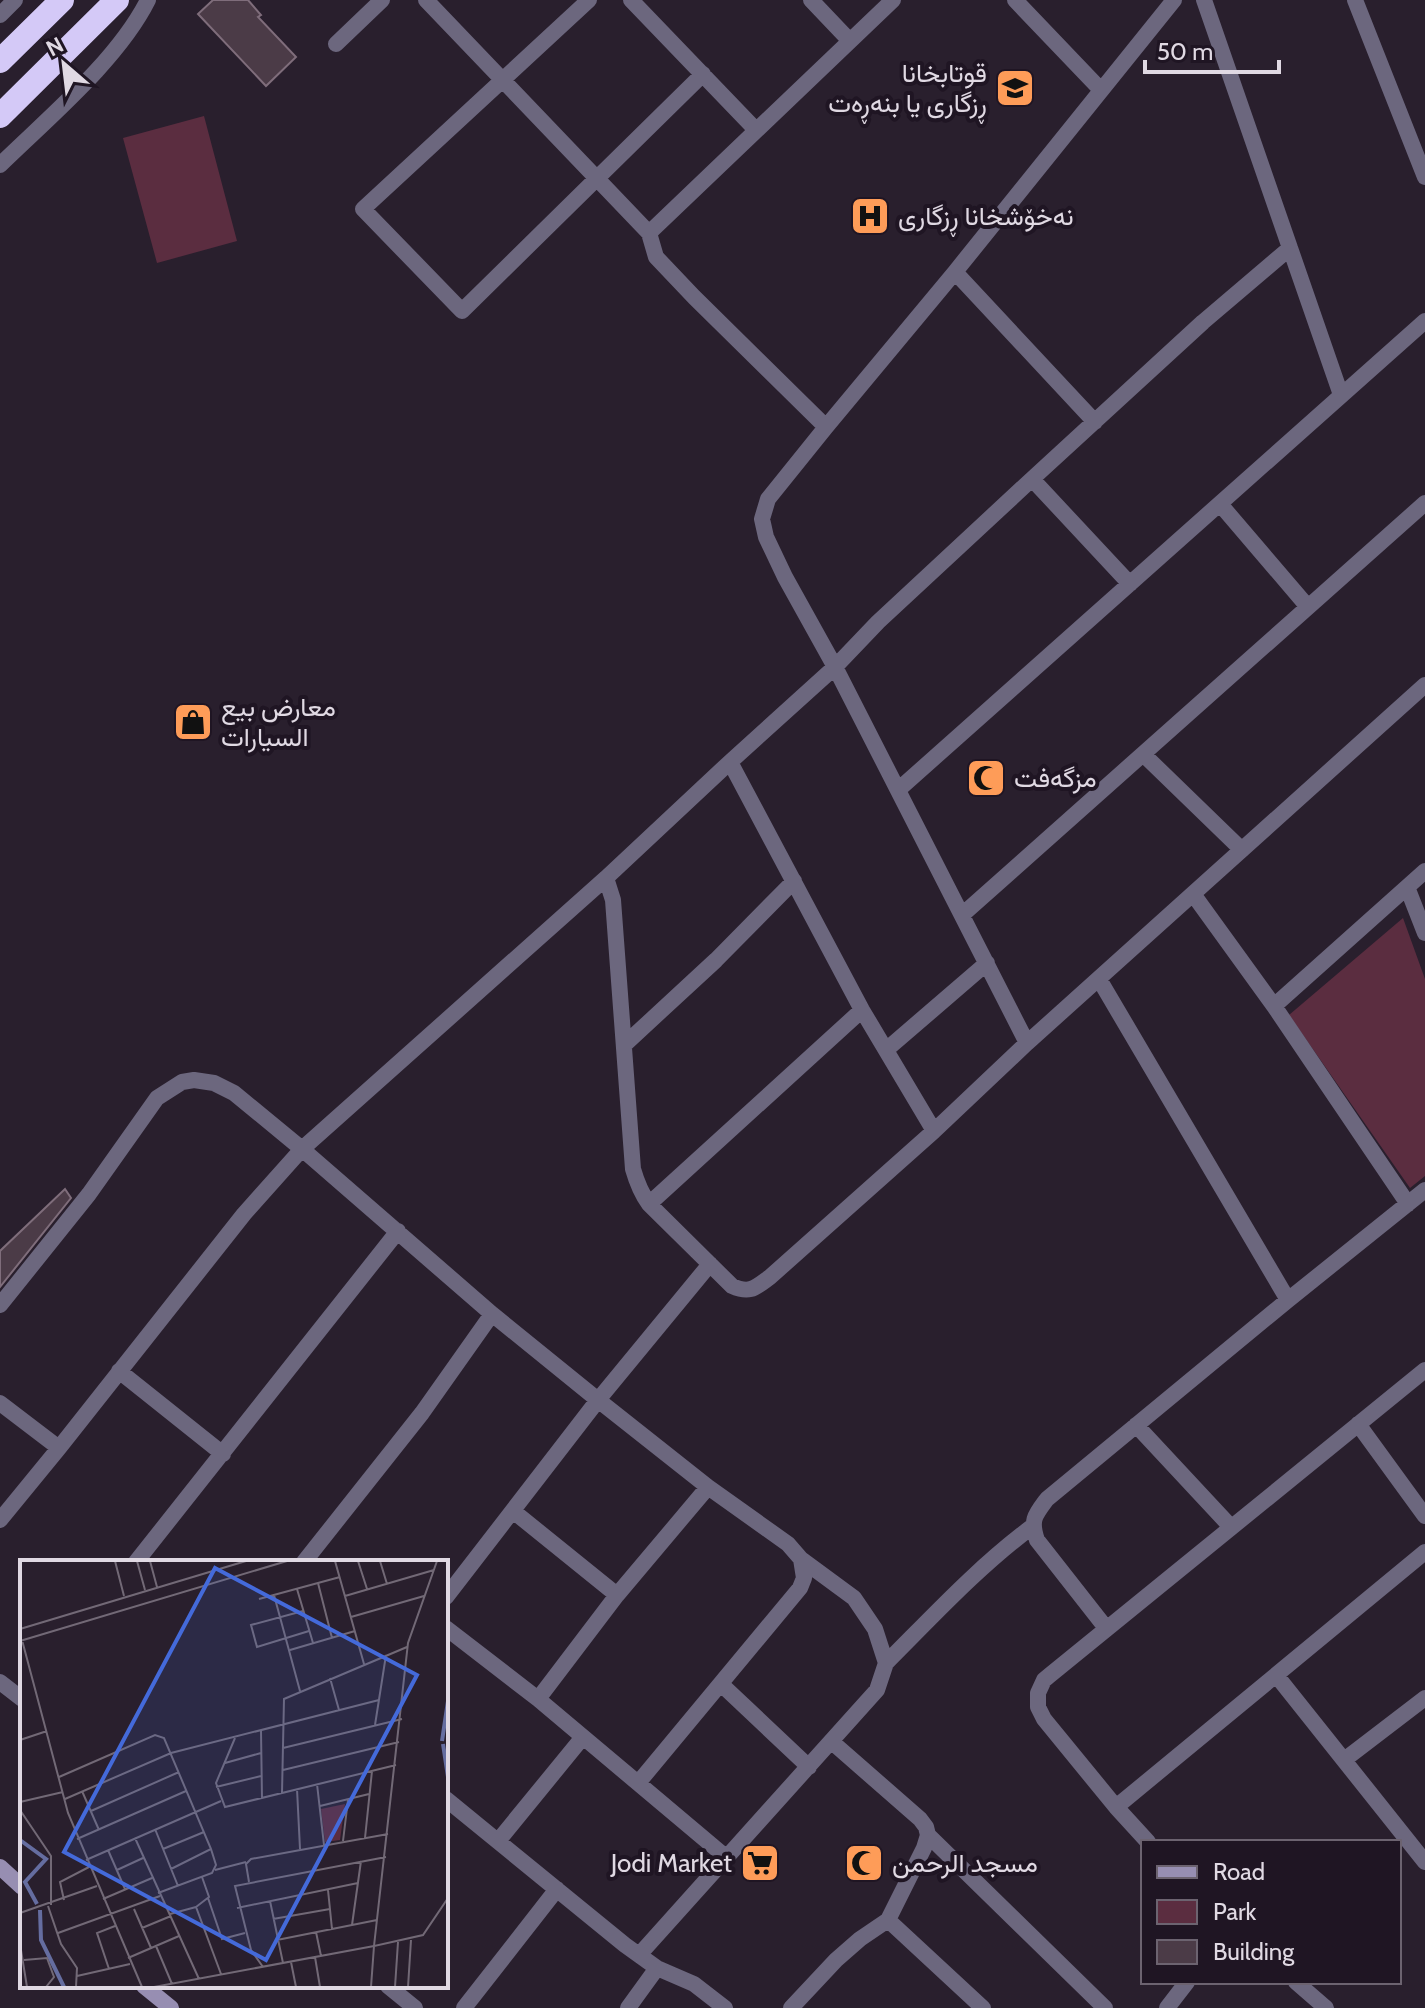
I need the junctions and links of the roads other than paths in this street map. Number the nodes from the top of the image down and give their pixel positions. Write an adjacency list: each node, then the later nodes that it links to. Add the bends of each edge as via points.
1 (15, 0): 15 (street)
2 (62, 0): 18 (highway)
3 (117, 0): 22 (highway)
4 (148, 0): 24 (street, via 116,48)
5 (382, 0): 17 (street)
6 (426, 0): 20 (street)
7 (589, 0): 20 (street)
8 (631, 0): 19 (street)
9 (811, 0): 16 (street)
10 (893, 0): 16 (street)
11 (1015, 0): 21 (street)
12 (1174, 0): 21 (street)
13 (1204, 0): 28 (street)
14 (1355, 0): 25 (street)
15 (0, 15)
16 (850, 41): 23 (street)
17 (336, 44)
18 (0, 61)
19 (703, 74): 23 (street); 26 (street)
20 (503, 80): 26 (street); 26 (street, via 363,209 462,311)
21 (1101, 90): 29 (street)
22 (0, 116)
23 (756, 130): 27 (street)
24 (0, 165)
25 (1425, 177)
26 (597, 178): 27 (street)
27 (649, 233): 33 (street, via 656,257)
28 (1290, 248): 31 (street); 32 (street)
29 (955, 272): 32 (street); 33 (street)
30 (1425, 321): 31 (street)
31 (1341, 395): 36 (street)
32 (1095, 422): 34 (street)
33 (826, 427): 39 (street, via 768,499 762,519 785,577)
34 (1032, 479): 37 (street); 39 (street)
35 (1425, 503): 38 (street)
36 (1220, 504): 37 (street); 38 (street)
37 (1130, 584): 43 (street)
38 (1308, 607): 41 (street)
39 (835, 667): 42 (street); 43 (street)
40 (1425, 685): 44 (street)
41 (1143, 754): 44 (street); 50 (street)
42 (730, 762): 46 (street); 47 (street)
43 (898, 790): 50 (street)
44 (1242, 850): 49 (street)
45 (1425, 871): 48 (street)
46 (606, 878): 57 (street, via 613,900); 60 (street)
47 (794, 881): 55 (street); 57 (street)
48 (1407, 887): 51 (street); 54 (street)
49 (1193, 894): 53 (street); 54 (street)
50 (962, 915): 52 (street)
51 (1425, 933)
52 (987, 963): 56 (street); 58 (street)
53 (1099, 979): 56 (street); 66 (street)
54 (1274, 1006): 63 (street)
55 (862, 1010): 58 (street); 62 (street)
56 (1027, 1043): 59 (street)
57 (624, 1045): 62 (street, via 633,1169)
58 (886, 1050): 59 (street)
59 (934, 1131): 65 (street, via 754,1289 732,1286)
60 (302, 1149): 64 (street); 67 (street, via 234,1093 214,1083 182,1082 157,1098); 70 (street)
61 (1425, 1190): 63 (street)
62 (649, 1204): 65 (street)
63 (1408, 1204): 66 (street)
64 (398, 1231): 68 (street); 76 (street)
65 (710, 1264): 71 (street)
66 (1288, 1300): 74 (street)
67 (0, 1305)
68 (492, 1314): 71 (street); 86 (street, via 422,1413)
69 (1425, 1370): 73 (street)
70 (119, 1371): 75 (street); 76 (street)
71 (598, 1400): 77 (street); 78 (street)
72 (0, 1403): 75 (street)
73 (1358, 1424): 79 (street); 82 (street)
74 (1136, 1425): 81 (street, via 1047,1499); 82 (street)
75 (59, 1448): 80 (street)
76 (223, 1454): 85 (street)
77 (708, 1487): 84 (street); 88 (street)
78 (513, 1511): 87 (street); 88 (street)
79 (1425, 1516)
80 (0, 1520)
81 (1033, 1526): 89 (street, via 1037,1540); 91 (street, via 958,1590)
82 (1231, 1527): 89 (street)
83 (1425, 1552): 92 (street)
84 (801, 1559): 91 (street, via 854,1598 875,1629); 94 (street, via 800,1588)
85 (141, 1560)
86 (306, 1560)
87 (448, 1594)
88 (617, 1595): 97 (street)
89 (1106, 1628): 104 (street, via 1044,1680 1038,1707)
90 (448, 1630): 97 (street)
91 (886, 1663): 99 (street, via 877,1690)
92 (1276, 1675): 100 (street); 104 (street)
93 (0, 1682): 95 (street)
94 (721, 1684): 101 (street); 102 (street)
95 (20, 1697)
96 (1425, 1698): 100 (street)
97 (538, 1699): 98 (street)
98 (583, 1737): 102 (street); 107 (street)
99 (832, 1742): 101 (street); 105 (street, via 920,1819)
100 (1344, 1760): 109 (street)
101 (809, 1767): 108 (street)
102 (638, 1783): 108 (street)
103 (448, 1806): 107 (street)
104 (1116, 1807): 106 (street)
105 (928, 1835): 113 (street); 127 (street)
106 (1146, 1840)
107 (498, 1841): 112 (street)
108 (727, 1858): 114 (street)
109 (1425, 1862)
110 (0, 1867): 111 (main road)
111 (20, 1885)
112 (557, 1889): 114 (street); 122 (street)
113 (888, 1920): 125 (street, via 836,1960); 126 (street)
114 (639, 1955): 115 (street)
115 (657, 1968): 123 (street); 124 (street, via 694,1984)
116 (1185, 1984): 128 (street)
117 (1298, 1984): 129 (street)
118 (146, 1988): 120 (main road)
119 (390, 1988): 121 (street)
120 (171, 2008)
121 (415, 2008)
122 (464, 2008)
123 (628, 2008)
124 (725, 2008)
125 (791, 2008)
126 (983, 2008)
127 (1105, 2008)
128 (1167, 2008)
129 (1326, 2008)

